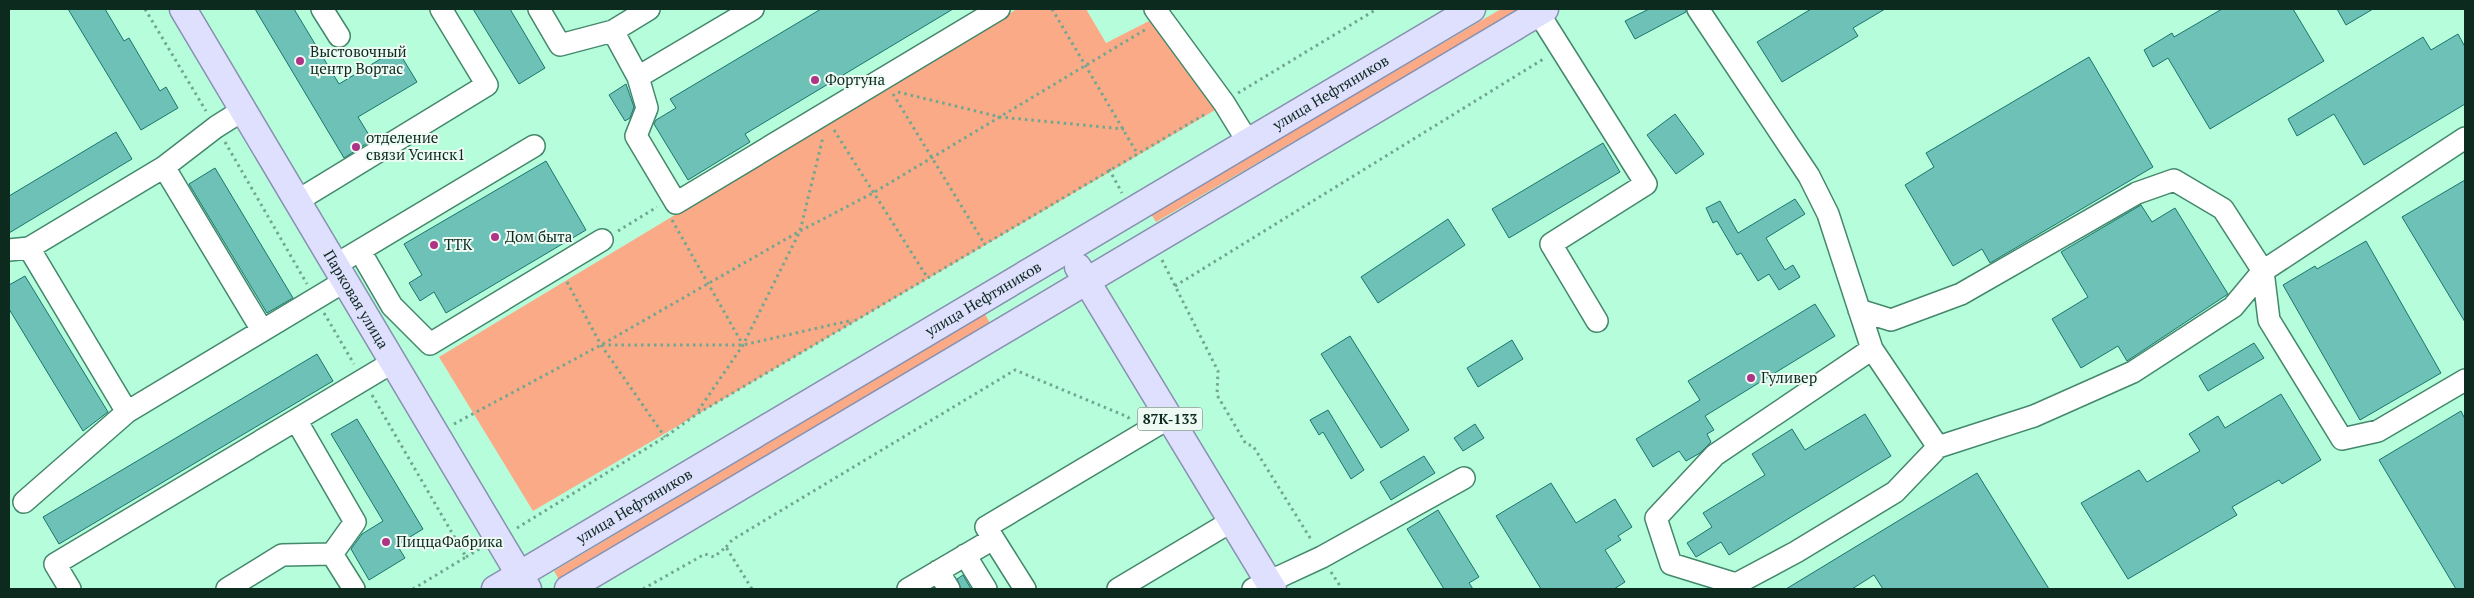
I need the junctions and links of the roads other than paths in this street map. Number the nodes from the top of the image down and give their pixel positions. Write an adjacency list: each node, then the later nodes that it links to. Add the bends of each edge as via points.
1 (183, 9): 15 (main road, Парковая улица)
2 (322, 9): 13 (street)
3 (441, 9): 20 (street, via 487,85)
4 (539, 9): 12 (street, via 560,45)
5 (649, 9): 12 (street)
6 (753, 9): 14 (street)
7 (999, 9): 14 (street, via 830,114 676,203 668,201 636,136 647,108)
8 (1472, 9): 17 (main road, улица Нефтяников)
9 (1698, 9): 28 (street, via 1809,176 1828,214)
10 (1540, 10): 27 (main road); 29 (street, via 1646,184 1551,244)
11 (1159, 14): 17 (street, via 1224,103)
12 (613, 31): 14 (street)
13 (338, 36)
14 (638, 77)
15 (243, 110): 19 (street); 20 (main road, Парковая улица)
16 (2465, 138): 25 (street)
17 (1248, 142): 23 (main road, улица Нефтяников)
18 (534, 146): 24 (street)
19 (164, 167): 22 (street); 30 (street)
20 (297, 201): 26 (main road, Парковая улица)
21 (602, 240): 24 (street, via 430,344 392,306)
22 (19, 249): 34 (street)
23 (1067, 249): 27 (main road, 87К-133); 45 (main road, улица Нефтяников)
24 (360, 251): 26 (street)
25 (2262, 271): 28 (street, via 2223,208 2174,180 2136,193 1961,294 1891,320); 33 (street, via 2269,320 2342,440 2378,431); 37 (street, via 2233,307 2133,372 2034,416)
26 (340, 273): 30 (street); 32 (main road, Парковая улица)
27 (1087, 282): 35 (main road, 87К-133); 51 (main road)
28 (1860, 310): 31 (street)
29 (1597, 321)
30 (262, 330): 34 (street)
31 (1872, 348): 37 (street); 37 (street, via 1716,455 1662,511 1656,518 1671,564 1736,584 1895,492)
32 (394, 362): 36 (street); 45 (main road, Парковая улица)
33 (2465, 380)
34 (127, 412): 39 (street)
35 (1169, 418): 40 (main road, 87К-133); 41 (street, via 986,527)
36 (296, 420): 42 (street, via 355,522); 47 (street, via 55,564)
37 (1938, 447)
38 (1464, 478): 46 (street)
39 (24, 502)
40 (1232, 521): 46 (main road, 87К-133); 56 (street)
41 (993, 539): 43 (street); 55 (street)
42 (332, 554): 48 (street, via 282,555); 49 (street)
43 (965, 555): 44 (street); 54 (street)
44 (938, 571): 52 (street); 53 (street)
45 (524, 582): 50 (main road, улица Нефтяников)
46 (1265, 586)
47 (70, 589)
48 (227, 589)
49 (354, 589)
50 (495, 589)
51 (568, 589)
52 (908, 589)
53 (950, 589)
54 (986, 589)
55 (1024, 589)
56 (1118, 589)

